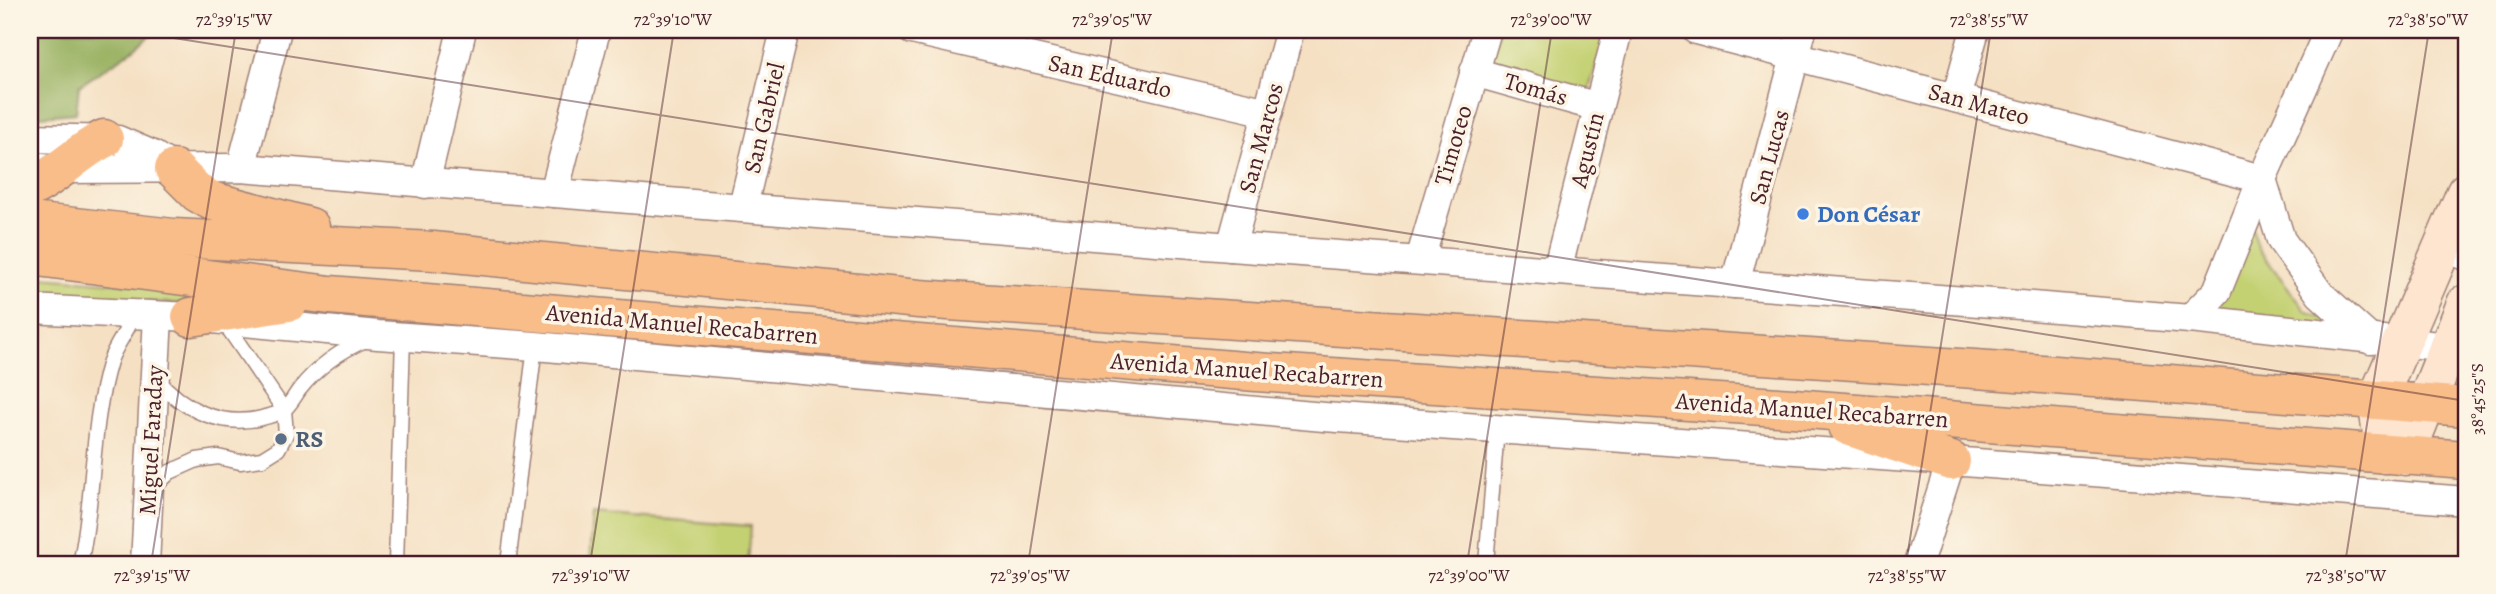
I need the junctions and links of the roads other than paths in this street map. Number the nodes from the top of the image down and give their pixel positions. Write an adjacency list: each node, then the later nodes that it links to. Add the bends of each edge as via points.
1 (277, 30): 19 (street)
2 (462, 30): 23 (street)
3 (596, 30): 25 (street)
4 (785, 30): 26 (street, San Gabriel)
5 (912, 30): 16 (street, San Eduardo)
6 (1290, 30): 16 (street, San Marcos)
7 (1487, 30): 13 (street, Timoteo)
8 (1618, 30): 15 (street, Agustín)
9 (1696, 30): 12 (street, San Mateo)
10 (1975, 30): 14 (street)
11 (2329, 30): 22 (street)
12 (1799, 43): 14 (street, San Mateo); 34 (street, San Lucas)
13 (1474, 72): 15 (street, Tomás); 32 (street, Timoteo)
14 (1956, 98): 22 (street, San Mateo)
15 (1598, 107): 33 (street, Agustín)
16 (1268, 112): 28 (street, San Marcos)
17 (30, 138): 18 (street)
18 (104, 139): 20 (street, via 153,155); 21 (main road)
19 (241, 168): 20 (street); 23 (street)
20 (174, 169): 21 (street); 29 (main road, via 198,194 227,207)
21 (40, 174)
22 (2262, 179): 40 (street, via 2217,291); 42 (street, via 2281,240 2320,294)
23 (425, 184): 25 (street)
24 (2466, 192): 30 (main road)
25 (554, 193): 26 (street)
26 (743, 206): 28 (street)
27 (30, 222): 29 (main road, Avenida Manuel Recabarren, via 174,238)
28 (1231, 247): 32 (street)
29 (433, 251): 46 (main road, Avenida Manuel Recabarren, via 919,299)
30 (2454, 251): 42 (main road)
31 (30, 256): 35 (main road, Avenida Manuel Recabarren)
32 (1420, 260): 33 (street)
33 (1557, 271): 34 (street)
34 (1735, 284): 40 (street)
35 (330, 295): 39 (main road); 49 (main road, Avenida Manuel Recabarren, via 1256,372)
36 (2466, 304): 44 (main road)
37 (30, 309): 38 (street, Avenida Manuel Recabarren)
38 (113, 313): 39 (street, Avenida Manuel Recabarren); 58 (lane, via 128,327 111,358 106,379)
39 (191, 318): 41 (street, Avenida Manuel Recabarren); 45 (street, Miguel Faraday); 50 (lane)
40 (2190, 319): 42 (street)
41 (391, 336): 43 (street, Avenida Manuel Recabarren); 50 (lane, via 355,344 316,372); 60 (lane)
42 (2386, 342): 44 (street); 46 (main road)
43 (535, 346): 51 (street, Avenida Manuel Recabarren); 61 (lane)
44 (2457, 349): 47 (main road)
45 (155, 377): 50 (lane, via 178,401 209,416 241,421); 55 (street, Miguel Faraday)
46 (2378, 400): 47 (main road, Avenida Manuel Recabarren); 52 (main road)
47 (2425, 404): 48 (main road, Avenida Manuel Recabarren); 52 (main road)
48 (2466, 407)
49 (1793, 408): 52 (main road, Avenida Manuel Recabarren); 54 (main road)
50 (284, 411): 55 (lane, via 286,434 272,454 251,462 218,457 197,460 170,472)
51 (1497, 429): 54 (street, Avenida Manuel Recabarren); 62 (lane)
52 (2395, 455): 53 (main road, Avenida Manuel Recabarren); 56 (street)
53 (2466, 460)
54 (1951, 461): 56 (street, Avenida Manuel Recabarren); 63 (street)
55 (149, 492): 59 (street, Miguel Faraday)
56 (2391, 496): 57 (street, Avenida Manuel Recabarren)
57 (2466, 501)
58 (80, 564)
59 (145, 564)
60 (396, 564)
61 (508, 564)
62 (1486, 564)
63 (1919, 564)

